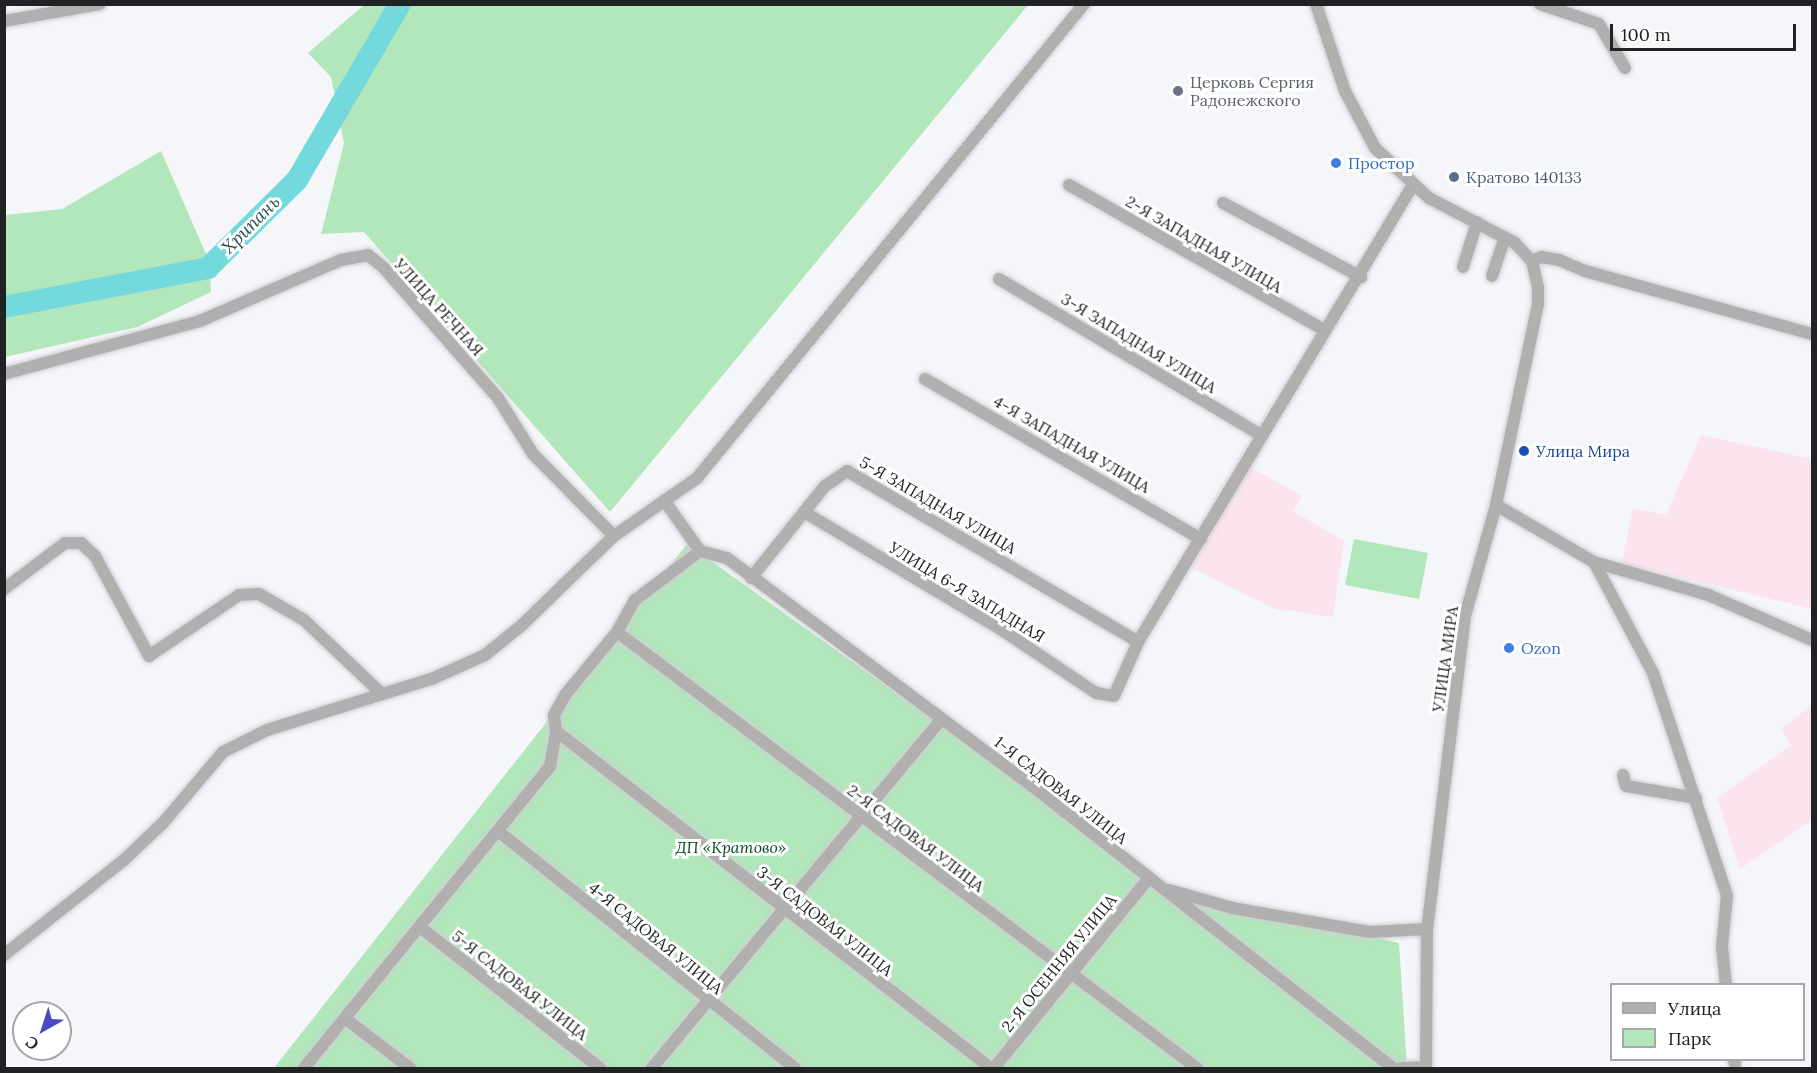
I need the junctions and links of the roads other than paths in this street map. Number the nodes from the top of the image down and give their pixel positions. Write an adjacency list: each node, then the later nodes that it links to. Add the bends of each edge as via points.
1 (100, 4): 5 (street)
2 (1084, 4): 22 (street, via 697,478)
3 (1316, 4): 8 (street, via 1345,91 1375,148)
4 (1540, 4): 6 (street, via 1599,24)
5 (4, 21)
6 (1625, 68)
7 (1069, 185): 17 (street, 2-Я ЗАПАДНАЯ УЛИЦА)
8 (1413, 185): 10 (street, via 1429,198); 15 (street)
9 (1223, 203): 15 (street)
10 (1477, 222): 11 (street); 13 (street)
11 (1505, 237): 12 (street); 14 (street)
12 (1532, 261): 18 (street, via 1541,257 1559,260 1585,271); 23 (street, УЛИЦА МИРА, via 1538,304)
13 (1463, 267)
14 (1492, 276)
15 (1361, 277): 17 (street)
16 (999, 279): 21 (street, 3-Я ЗАПАДНАЯ УЛИЦА)
17 (1324, 330): 21 (street)
18 (1812, 334)
19 (4, 374): 25 (street, УЛИЦА РЕЧНАЯ, via 200,321 341,260 368,255 383,267 498,398 533,454)
20 (925, 379): 26 (street, 4-Я ЗАПАДНАЯ УЛИЦА)
21 (1262, 436): 26 (street)
22 (664, 500): 25 (street); 27 (street)
23 (1496, 505): 28 (street); 45 (street, УЛИЦА МИРА, via 1466,616)
24 (804, 512): 29 (street, 5-Я ЗАПАДНАЯ УЛИЦА); 33 (street, 5-Я ЗАПАДНАЯ УЛИЦА, via 832,478 840,472 853,473); 33 (street, УЛИЦА 6-Я ЗАПАДНАЯ, via 1002,630 1096,693 1114,696)
25 (614, 536): 34 (street, via 522,625 485,655 434,678)
26 (1202, 539): 33 (street)
27 (700, 552): 29 (street, 1-Я САДОВАЯ УЛИЦА, via 728,558); 31 (street, via 635,600)
28 (1594, 562): 32 (street, via 1708,595); 38 (street, via 1653,673)
29 (751, 578): 35 (street, 1-Я САДОВАЯ УЛИЦА)
30 (4, 589): 34 (street, via 65,543 81,543 95,556 149,656 238,596 259,594 304,620)
31 (617, 632): 36 (street, via 565,695 554,715); 39 (street, 2-Я САДОВАЯ УЛИЦА)
32 (1812, 640)
33 (1138, 642)
34 (381, 693): 46 (street, via 267,730 223,752 163,823 125,859)
35 (941, 720): 39 (street); 41 (street, 1-Я САДОВАЯ УЛИЦА)
36 (556, 731): 40 (street, via 550,766); 43 (street, 3-Я САДОВАЯ УЛИЦА)
37 (1623, 775): 38 (street, via 1626,786)
38 (1698, 802): 48 (street, via 1727,895 1722,947)
39 (858, 816): 43 (street); 47 (street, 2-Я САДОВАЯ УЛИЦА)
40 (498, 831): 44 (street); 49 (street, 4-Я САДОВАЯ УЛИЦА)
41 (1148, 879): 42 (street, 1-Я САДОВАЯ УЛИЦА); 47 (street, 2-Я ОСЕННЯЯ УЛИЦА)
42 (1161, 888): 45 (street, via 1232,908 1369,932); 58 (street, 1-Я САДОВАЯ УЛИЦА)
43 (781, 909): 49 (street); 51 (street, 3-Я САДОВАЯ УЛИЦА)
44 (420, 927): 50 (street); 54 (street, 5-Я САДОВАЯ УЛИЦА)
45 (1427, 929): 60 (street, УЛИЦА МИРА)
46 (4, 955)
47 (1072, 974): 51 (street, 2-Я ОСЕННЯЯ УЛИЦА); 57 (street, 2-Я САДОВАЯ УЛИЦА)
48 (1726, 983)
49 (707, 1000): 55 (street); 56 (street, 4-Я САДОВАЯ УЛИЦА)
50 (346, 1019): 52 (street); 53 (street)
51 (997, 1067)
52 (304, 1068)
53 (410, 1068)
54 (600, 1068)
55 (652, 1068)
56 (795, 1068)
57 (1197, 1068)
58 (1393, 1068)
59 (1401, 1068): 60 (street)
60 (1426, 1068)

